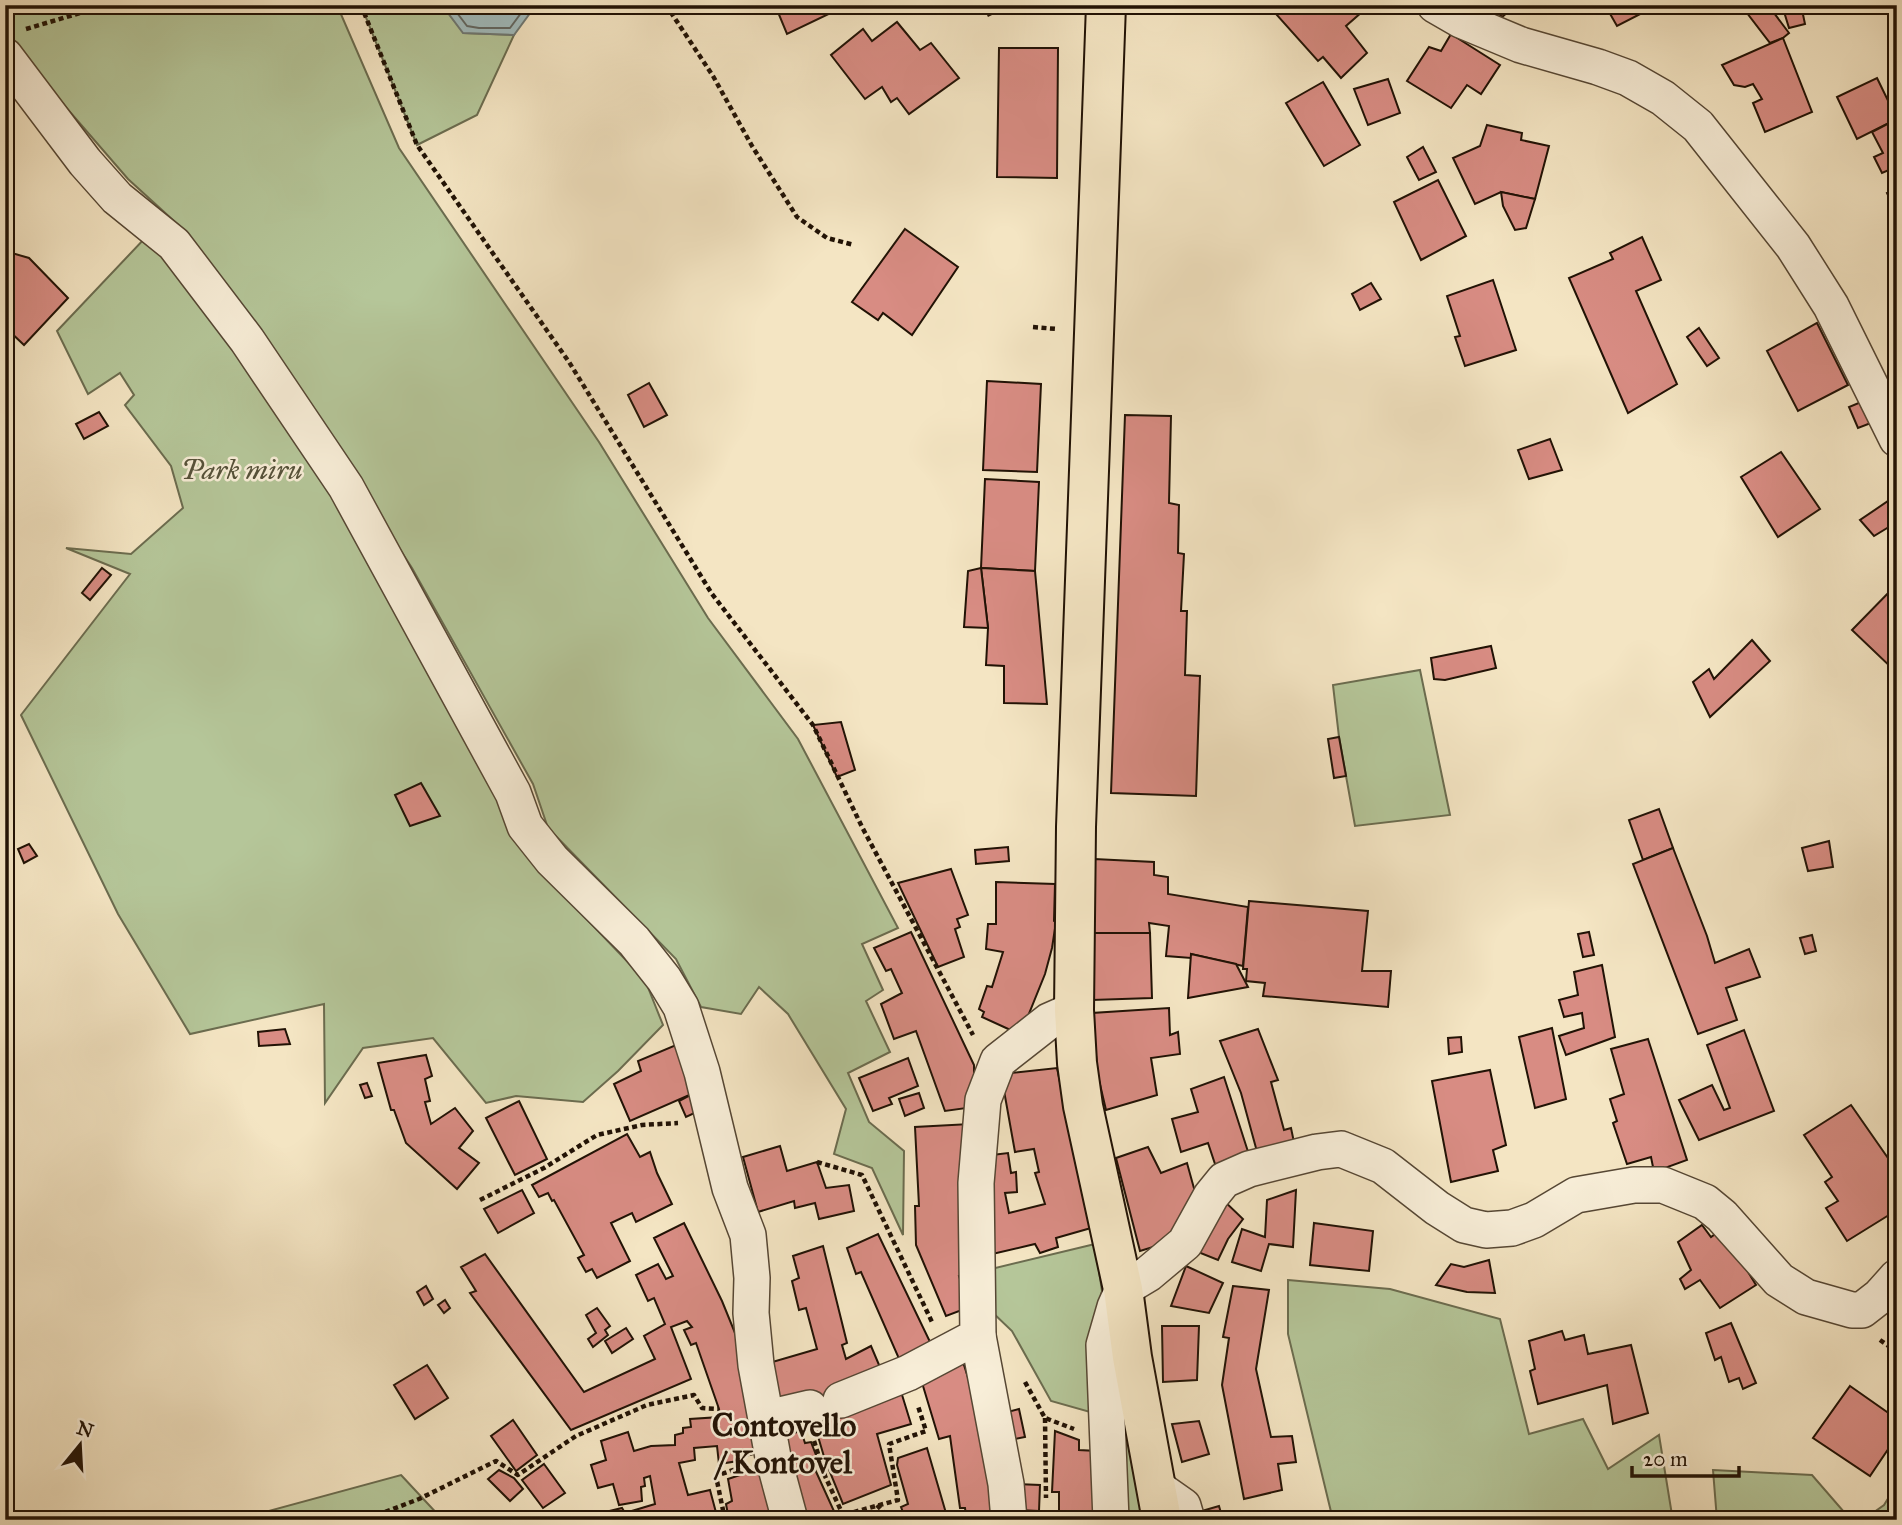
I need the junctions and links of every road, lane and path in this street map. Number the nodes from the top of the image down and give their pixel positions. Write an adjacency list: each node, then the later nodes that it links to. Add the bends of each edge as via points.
1 (107, 5): 8 (path)
2 (361, 5): 12 (path, via 417,145 569,362 712,594 813,725 967,1025)
3 (666, 5): 9 (path, via 797,217 827,238)
4 (985, 5): 7 (path)
5 (1106, 5): 11 (main road)
6 (1435, 5): 10 (street, via 1521,45 1628,78 1663,98 1698,127 1799,256 1831,306)
7 (990, 16)
8 (11, 44): 13 (street, via 101,180 174,244 247,340 346,487 513,793 525,826 552,860 634,941 681,1007)
9 (854, 245)
10 (1897, 439)
11 (1073, 1010): 12 (street, via 1049,1021); 17 (main road, via 1083,1106)
12 (998, 1060): 18 (street, via 979,1123)
13 (711, 1109): 15 (path, via 686,1122 597,1135); 24 (street, via 730,1188 748,1235 756,1365)
14 (817, 1162): 19 (path, via 862,1175)
15 (480, 1200)
16 (1897, 1277): 17 (street, via 1862,1310 1806,1297 1779,1280 1705,1202 1663,1185 1576,1195 1512,1228 1486,1230 1464,1225 1383,1166 1341,1149 1286,1159 1224,1180 1185,1242)
17 (1123, 1289): 26 (street, via 1104,1345); 28 (main road)
18 (978, 1336): 19 (street); 37 (street)
19 (947, 1353): 20 (street)
20 (908, 1373): 22 (street); 29 (path, via 926,1431 889,1444 898,1500)
21 (1023, 1378): 25 (path)
22 (818, 1406): 24 (street); 31 (path, via 825,1476)
23 (719, 1409): 32 (path, via 702,1408 694,1395 647,1405 576,1436 517,1475 496,1461 385,1512)
24 (767, 1418): 27 (street)
25 (1045, 1418): 26 (path, via 1080,1431); 30 (path)
26 (1109, 1433): 38 (street)
27 (773, 1457): 34 (path, via 716,1476); 35 (street)
28 (1159, 1504): 39 (street, via 1183,1506)
29 (877, 1505): 31 (path); 36 (path)
30 (1045, 1507)
31 (844, 1517)
32 (346, 1518): 33 (path)
33 (335, 1520)
34 (725, 1520)
35 (790, 1520)
36 (891, 1520)
37 (1009, 1520)
38 (1111, 1520)
39 (1187, 1520)

